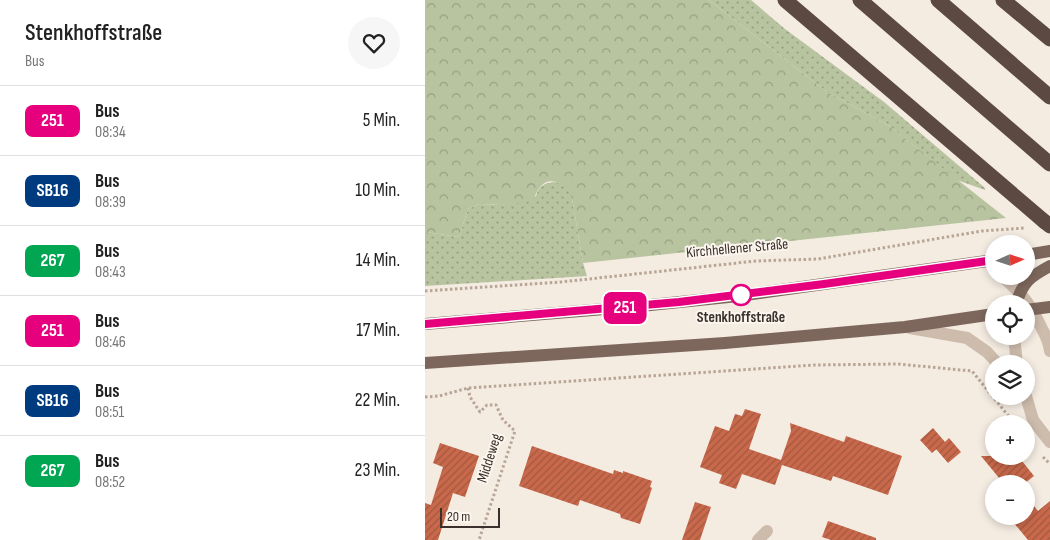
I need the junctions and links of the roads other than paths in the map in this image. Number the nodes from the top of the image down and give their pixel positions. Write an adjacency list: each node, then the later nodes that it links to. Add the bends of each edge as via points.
1 (785, 0): 10 (highway)
2 (861, 0): 9 (highway)
3 (938, 0): 8 (highway)
4 (1003, 0): 7 (highway)
5 (1015, 0): 6 (highway)
6 (1050, 36)
7 (1050, 39)
8 (1050, 97)
9 (1050, 164)
10 (1048, 224)
11 (1050, 251): 12 (main road)
12 (1035, 254)
13 (985, 264): 20 (main road, via 650,305)
14 (1050, 266): 15 (main road, via 1025,282)
15 (1019, 295)
16 (1050, 307): 17 (main road)
17 (1035, 308)
18 (985, 315): 21 (main road)
19 (1035, 318): 22 (street)
20 (425, 324)
21 (905, 327): 23 (street, via 967,338); 24 (main road, via 715,344)
22 (1050, 351)
23 (990, 355)
24 (425, 363)
25 (1035, 423): 26 (street)
26 (1050, 442)

